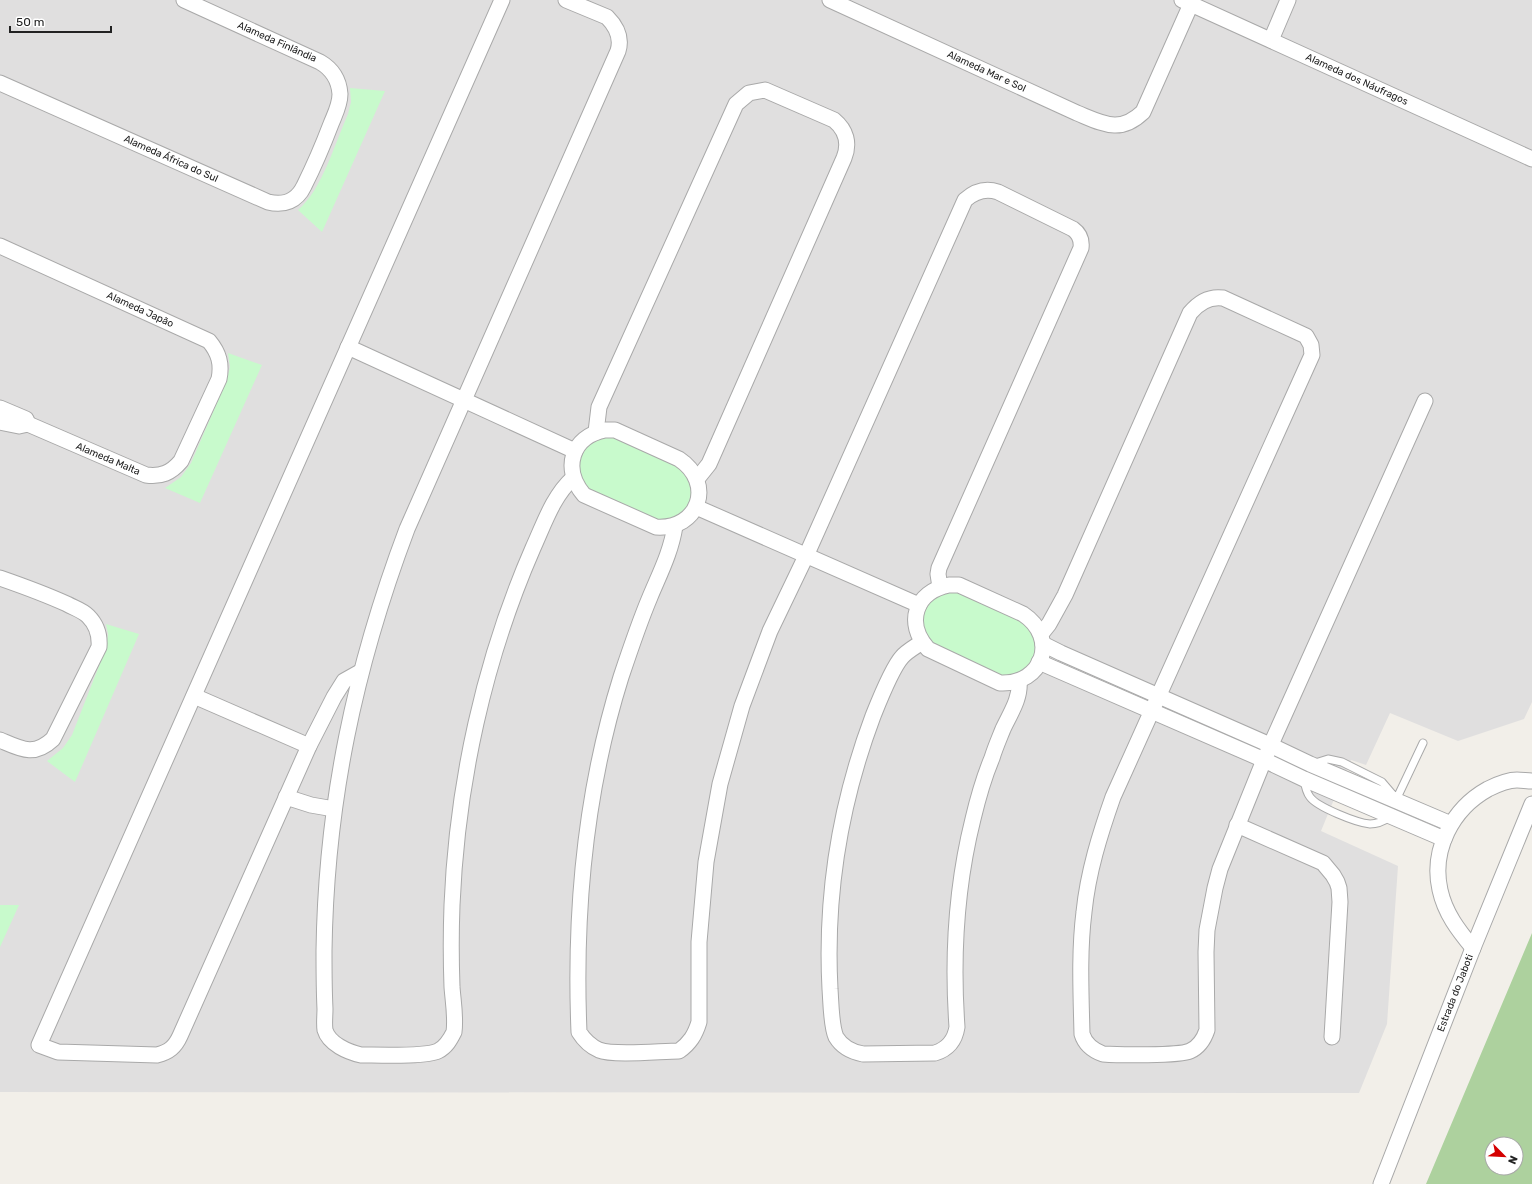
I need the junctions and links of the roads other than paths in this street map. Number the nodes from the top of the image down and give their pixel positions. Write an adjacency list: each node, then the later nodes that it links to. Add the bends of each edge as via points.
1 (184, 0): 9 (street, Alameda Finlândia, via 320,62 331,70 340,89 339,103)
2 (502, 0): 12 (street)
3 (566, 0): 13 (street, via 607,17 619,34 619,46)
4 (1288, 0): 7 (street)
5 (839, 2): 6 (street, Alameda Mar e Sol, via 1100,122 1118,126 1134,120 1143,112)
6 (1186, 2): 7 (street, Alameda dos Náufragos)
7 (1271, 40): 10 (street, Alameda dos Náufragos)
8 (0, 83): 9 (street, Alameda África do Sul, via 275,203 287,202 297,196)
9 (320, 153)
10 (1532, 159)
11 (0, 246): 16 (street, Alameda Japão, via 209,341 219,358 221,372)
12 (348, 347): 13 (street); 34 (street)
13 (463, 400): 20 (street); 32 (street, via 407,529 378,608)
14 (1425, 400): 39 (street)
15 (0, 408): 18 (street, Alameda Malta, via 26,419)
16 (203, 413): 18 (street, Alameda Malta, via 181,461 171,471 158,476 146,475)
17 (0, 422): 18 (street, Alameda Malta, via 19,426)
18 (28, 424)
19 (596, 432): 20 (street, via 587,436); 22 (street, via 615,430 679,459 693,471); 22 (street, via 599,407 736,104 749,93 765,90 834,120 840,125 847,139 844,158 709,464)
20 (575, 451): 21 (street, via 571,469)
21 (573, 478): 24 (street, via 584,495 647,525 666,528); 48 (street, via 560,493 527,561 498,641 484,693 465,784 455,864 452,945 454,1032 449,1042 437,1052 361,1055 338,1045 325,1030 324,922)
22 (697, 480): 23 (street, via 699,498)
23 (696, 507): 24 (street, via 684,522); 25 (street)
24 (675, 526): 25 (street, via 672,544 635,637 610,718 586,838 578,939 579,1032 593,1047 608,1052 680,1051 697,1031 700,1022 699,949 702,902 710,836 720,784 755,668)
25 (806, 556): 27 (street, via 965,200 979,191 992,190 1073,229 1081,239 1081,248 939,568); 28 (street)
26 (0, 578): 37 (street, via 82,611 96,627 99,640 99,647 53,740 42,748 27,750)
27 (940, 587): 28 (street, via 931,591); 29 (street, via 959,585 1023,614 1037,626)
28 (919, 605): 30 (street, via 915,624)
29 (1042, 639): 31 (street); 35 (street, via 1061,653); 35 (street, via 1065,595 1194,307 1206,299 1223,298 1302,332 1309,340 1312,355)
30 (922, 642): 33 (street, via 928,649 991,680 1009,683); 33 (street, via 902,657 877,708 854,773 838,840 830,911 831,1000 834,1032 840,1043 850,1050 863,1054 935,1053 954,1039 958,1027 955,937 965,855 989,766 1018,697)
31 (1039, 662): 33 (street, via 1027,677); 36 (street)
32 (360, 672): 40 (street, via 344,681); 48 (street)
33 (1019, 681)
34 (194, 696): 40 (street); 45 (street, via 39,1045 58,1052 157,1055 169,1051 174,1046)
35 (1158, 696): 36 (street); 39 (street)
36 (1151, 711): 41 (street); 51 (street, via 1113,797 1094,856 1084,910 1080,959 1082,1034 1087,1044 1096,1052 1184,1054 1196,1047 1205,1037 1206,952 1211,908 1220,869)
37 (0, 740)
38 (1423, 743): 46 (lane)
39 (1270, 745): 41 (street); 42 (street)
40 (309, 746): 45 (street)
41 (1264, 760): 43 (street); 51 (street)
42 (1310, 764): 43 (street); 46 (street)
43 (1304, 779): 49 (street)
44 (1532, 781): 50 (street, via 1516,780 1493,787 1472,799)
45 (286, 797): 48 (street)
46 (1396, 800): 49 (street, via 1390,802 1387,808); 50 (street)
47 (1532, 804): 53 (street, Estrada do Jaboti)
48 (334, 809)
49 (1392, 816): 52 (street)
50 (1451, 824): 52 (street)
51 (1237, 825): 54 (street, via 1323,863 1337,882 1340,902)
52 (1444, 839): 53 (street, via 1439,863 1443,901 1454,923)
53 (1473, 948): 55 (street, Estrada do Jaboti)
54 (1332, 1037)
55 (1381, 1184)

